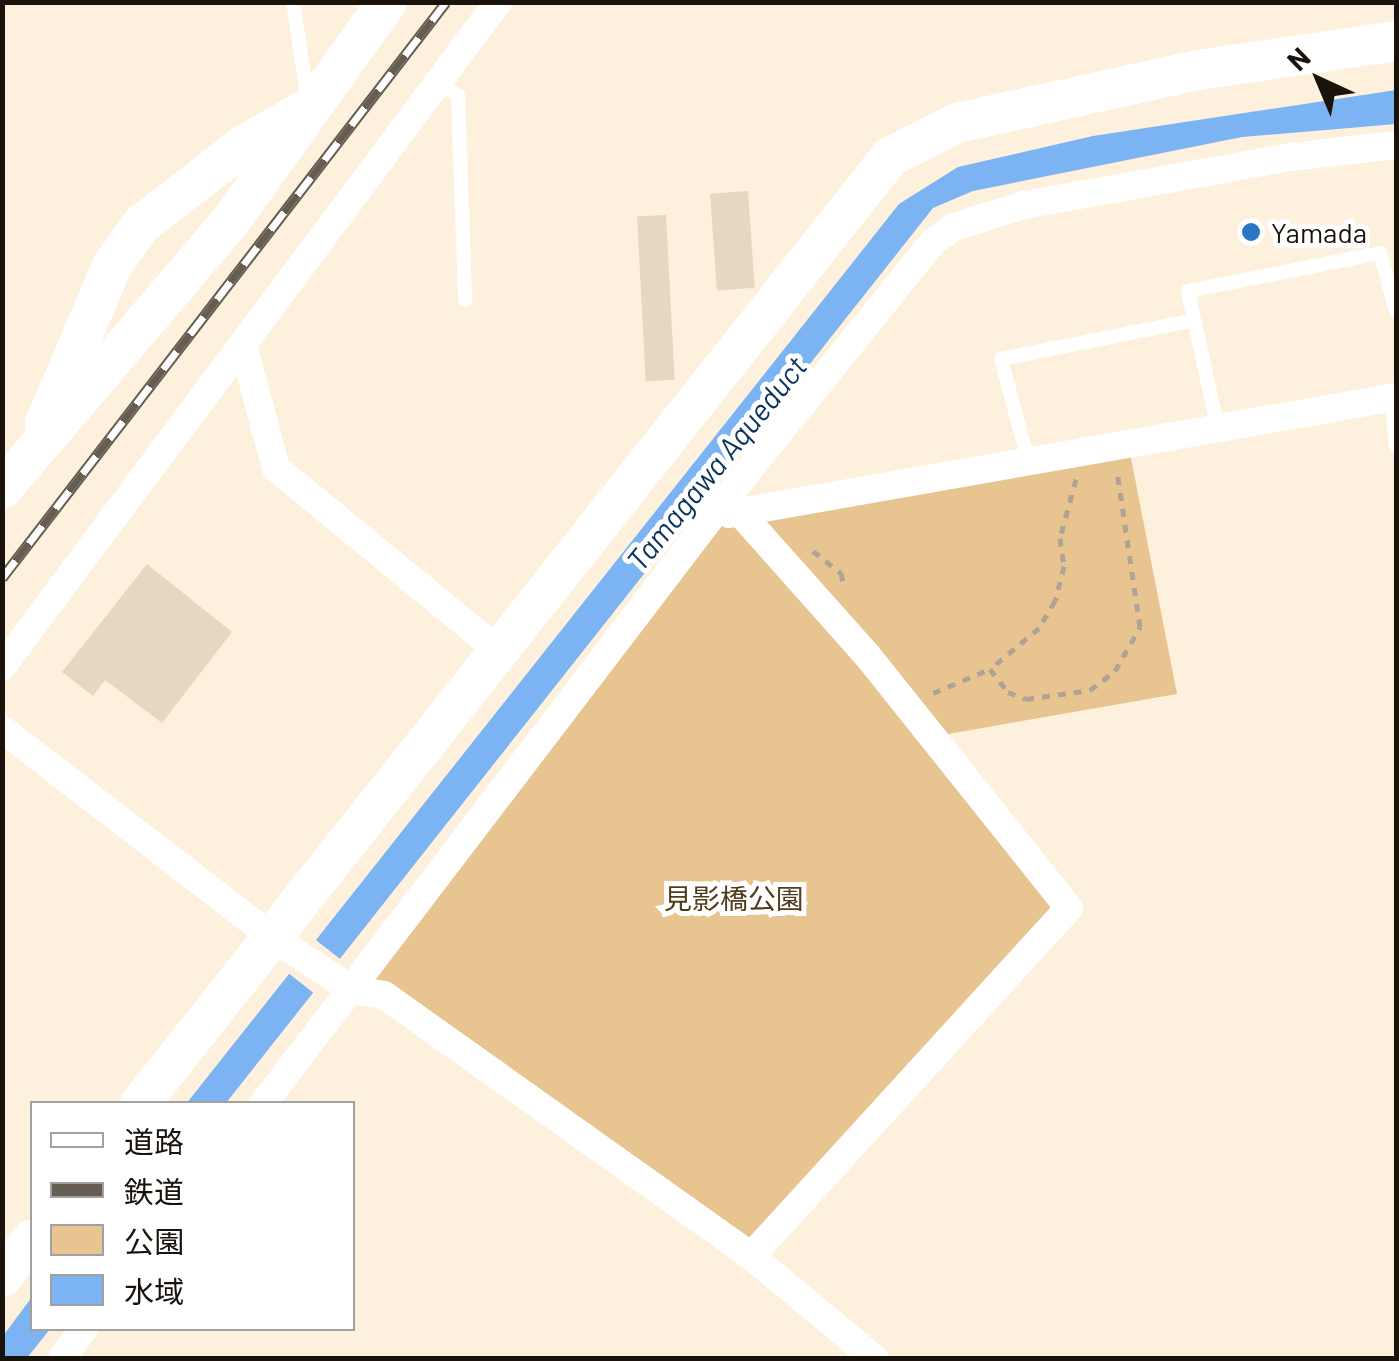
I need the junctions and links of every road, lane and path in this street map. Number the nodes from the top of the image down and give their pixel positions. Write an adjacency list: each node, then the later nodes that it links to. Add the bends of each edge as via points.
1 (292, 2): 6 (lane)
2 (387, 2): 6 (street)
3 (498, 2): 5 (street)
4 (1396, 40): 21 (street, via 1198,70 957,123 890,158)
5 (439, 82): 8 (lane, via 458,96); 11 (street)
6 (309, 108): 14 (street, via 158,312); 14 (street, via 244,145 141,225 112,266)
7 (1396, 145): 20 (street, via 1024,205 954,227 910,262)
8 (464, 300)
9 (1396, 311): 10 (lane, via 1380,254 1188,291)
10 (1194, 320): 13 (lane); 18 (lane, via 1002,359)
11 (242, 344): 21 (street, via 276,468); 22 (street)
12 (1394, 397): 13 (street); 15 (lane)
13 (1218, 429): 16 (street)
14 (38, 442): 19 (street)
15 (1396, 446)
16 (1113, 449): 17 (street); 23 (path, via 1140,627 1129,651 1090,690 1026,699 1008,692)
17 (1077, 455): 18 (street); 23 (path, via 1056,601 1039,628)
18 (1029, 464): 20 (street)
19 (2, 489)
20 (728, 514): 24 (street); 27 (street)
21 (499, 651): 26 (street)
22 (2, 667)
23 (990, 668): 24 (path, via 934,692)
24 (913, 712): 31 (street, via 1070,908)
25 (2, 728): 26 (street)
26 (280, 940): 27 (street); 28 (street)
27 (344, 984): 29 (street); 31 (street, via 384,995)
28 (143, 1101)
29 (265, 1101)
30 (30, 1243): 32 (street)
31 (751, 1256): 35 (street)
32 (2, 1278)
33 (83, 1331): 34 (street)
34 (62, 1358)
35 (874, 1358)

